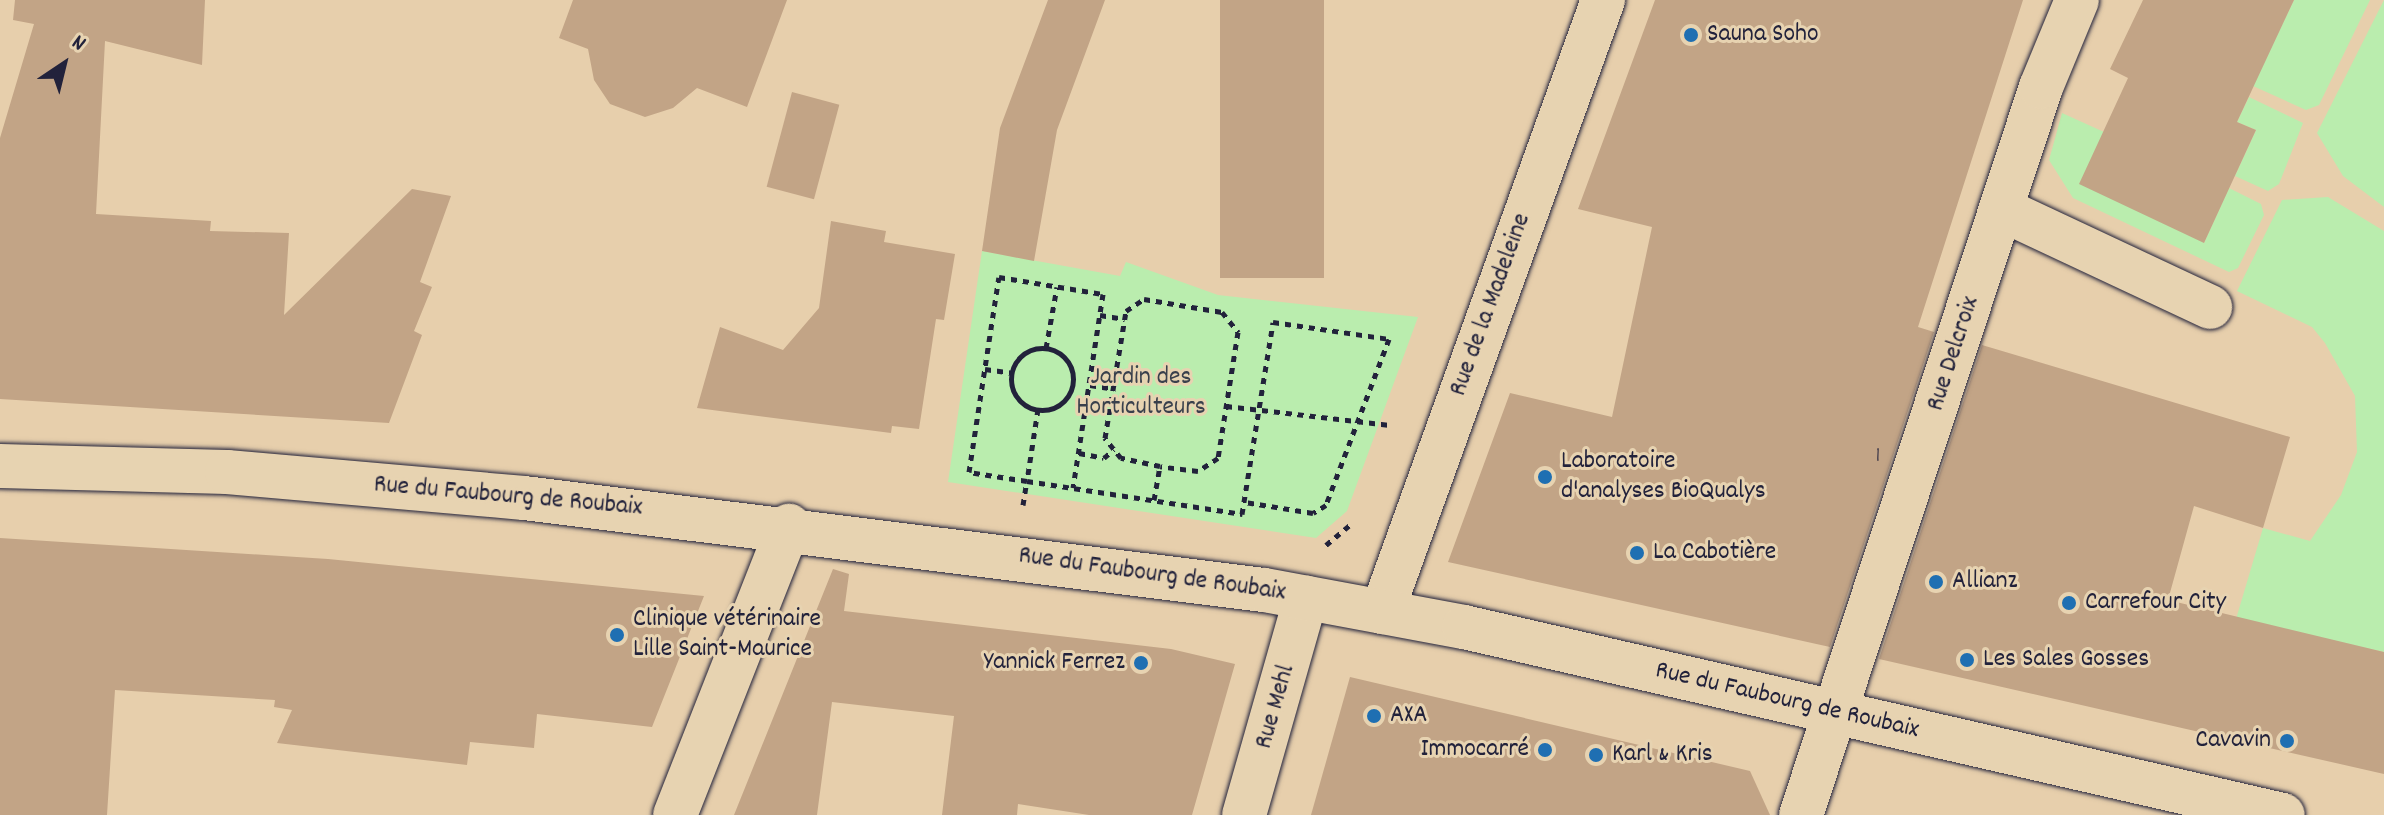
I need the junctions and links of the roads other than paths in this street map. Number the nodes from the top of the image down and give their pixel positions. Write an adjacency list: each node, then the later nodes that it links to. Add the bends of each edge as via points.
1 (1603, 0): 8 (main road, Rue de la Madeleine)
2 (2077, 0): 3 (main road, Rue Delcroix)
3 (2001, 209): 4 (main road); 9 (main road, Rue Delcroix)
4 (2210, 307)
5 (0, 466): 6 (main road, Rue du Faubourg de Roubaix, via 241,473)
6 (789, 526): 7 (main road, Rue du Faubourg de Roubaix); 10 (main road)
7 (1306, 598): 8 (main road, Rue du Faubourg de Roubaix); 11 (main road, Rue Mehl)
8 (1382, 612): 9 (main road, Rue du Faubourg de Roubaix)
9 (1836, 711): 12 (main road, Rue Delcroix); 13 (main road, Rue du Faubourg de Roubaix)
10 (675, 815)
11 (1244, 815)
12 (1801, 815)
13 (2283, 815)

